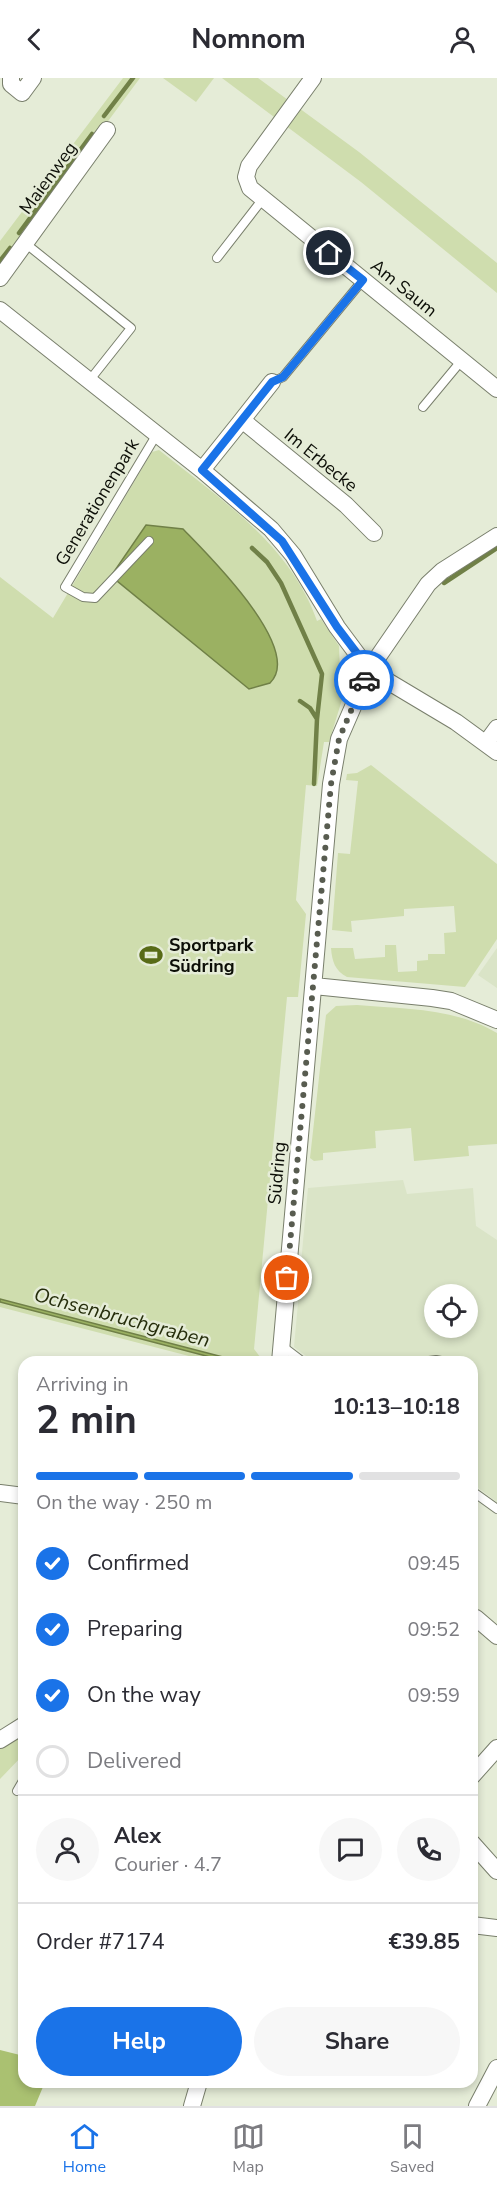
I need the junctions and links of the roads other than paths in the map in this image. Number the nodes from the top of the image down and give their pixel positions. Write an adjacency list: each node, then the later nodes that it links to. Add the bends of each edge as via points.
1 (11, 78): 2 (street, via 11,84 22,93)
2 (33, 78)
3 (314, 78): 5 (street, Am Saum, via 249,166 247,183)
4 (107, 130): 6 (street, Maienweg)
5 (262, 200): 7 (lane); 9 (street, Am Saum)
6 (25, 243): 8 (street, Maienweg); 12 (lane, via 131,328)
7 (217, 258)
8 (0, 278)
9 (363, 280): 11 (street, Am Saum); 13 (lane, via 283,377)
10 (0, 310): 12 (street)
11 (462, 360): 14 (street, Am Saum); 15 (lane)
12 (89, 381): 17 (street)
13 (272, 382): 16 (street)
14 (497, 389)
15 (423, 407)
16 (242, 420): 18 (street); 19 (street, Im Erbecke, via 346,505)
17 (157, 434): 18 (street); 21 (lane, Generationenpark, via 65,587 83,597 95,598)
18 (202, 470): 22 (street, via 282,541)
19 (374, 533)
20 (497, 536): 22 (street, Südring, via 428,584)
21 (149, 541)
22 (369, 669): 24 (street); 25 (street, Südring, via 336,751)
23 (497, 728): 24 (street)
24 (491, 748)
25 (314, 987): 26 (street, via 432,998); 27 (street, Südring)
26 (497, 1020)
27 (281, 1354)
28 (0, 1493): 29 (street)
29 (18, 1495)
30 (478, 1495): 31 (lane)
31 (497, 1509)
32 (478, 1620): 33 (street)
33 (497, 1636)
34 (18, 1729): 35 (street)
35 (0, 1740)
36 (497, 1748): 37 (street)
37 (478, 1769)
38 (18, 1788): 39 (lane)
39 (16, 1791)
40 (478, 1850): 41 (street)
41 (497, 1871)
42 (478, 1926): 43 (street)
43 (497, 1928)
44 (497, 2068): 47 (street)
45 (197, 2088): 46 (street)
46 (192, 2106)
47 (477, 2106)

